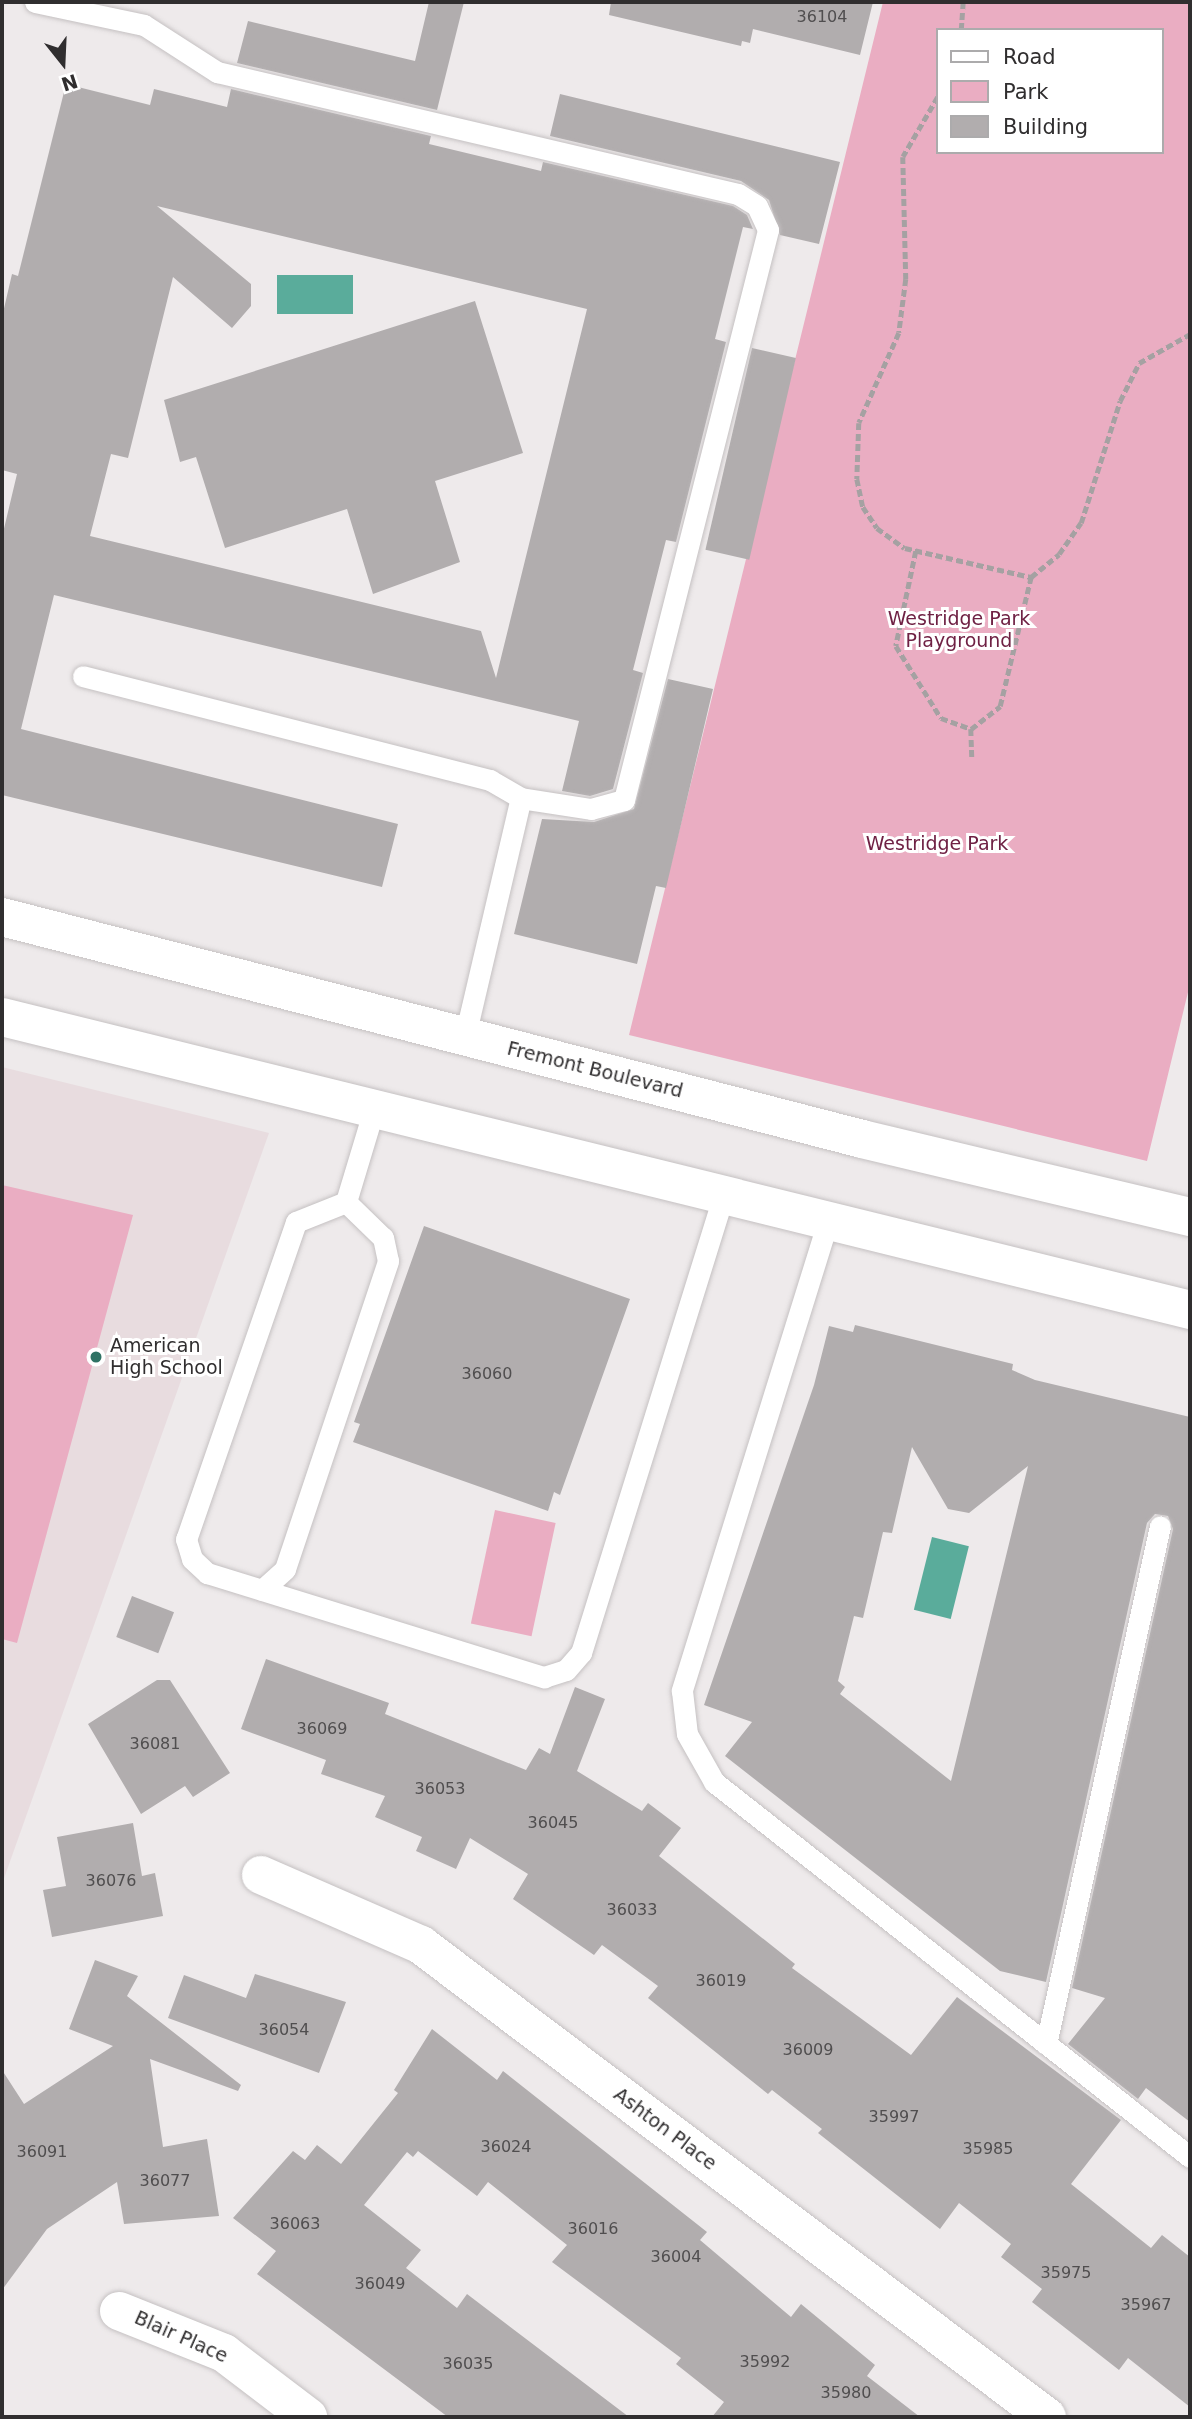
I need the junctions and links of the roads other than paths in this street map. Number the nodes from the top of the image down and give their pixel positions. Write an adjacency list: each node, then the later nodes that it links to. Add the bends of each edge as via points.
1 (35, 2): 3 (lane, via 144,25 217,72 738,194 757,206 768,230 631,787 624,800 591,809)
2 (83, 676): 3 (lane, via 491,780)
3 (521, 798): 6 (lane)
4 (2, 916): 6 (main road, Fremont Boulevard)
5 (2, 1017): 7 (main road)
6 (465, 1036): 10 (main road, Fremont Boulevard)
7 (374, 1109): 8 (main road); 9 (lane)
8 (724, 1195): 11 (main road); 14 (lane, via 581,1653 566,1670 544,1677)
9 (346, 1202): 14 (lane, via 383,1238 388,1261 285,1569); 14 (lane, via 296,1222 186,1539 192,1559 207,1573)
10 (1190, 1217)
11 (828, 1221): 12 (main road); 16 (lane, via 682,1691 687,1734 713,1782)
12 (1190, 1310)
13 (1160, 1526): 16 (lane)
14 (262, 1590)
15 (261, 1875): 20 (main road, Ashton Place, via 421,1945)
16 (1046, 2044): 17 (lane)
17 (1190, 2157)
18 (119, 2311): 19 (main road, Blair Place, via 224,2353)
19 (308, 2417)
20 (1047, 2417)

